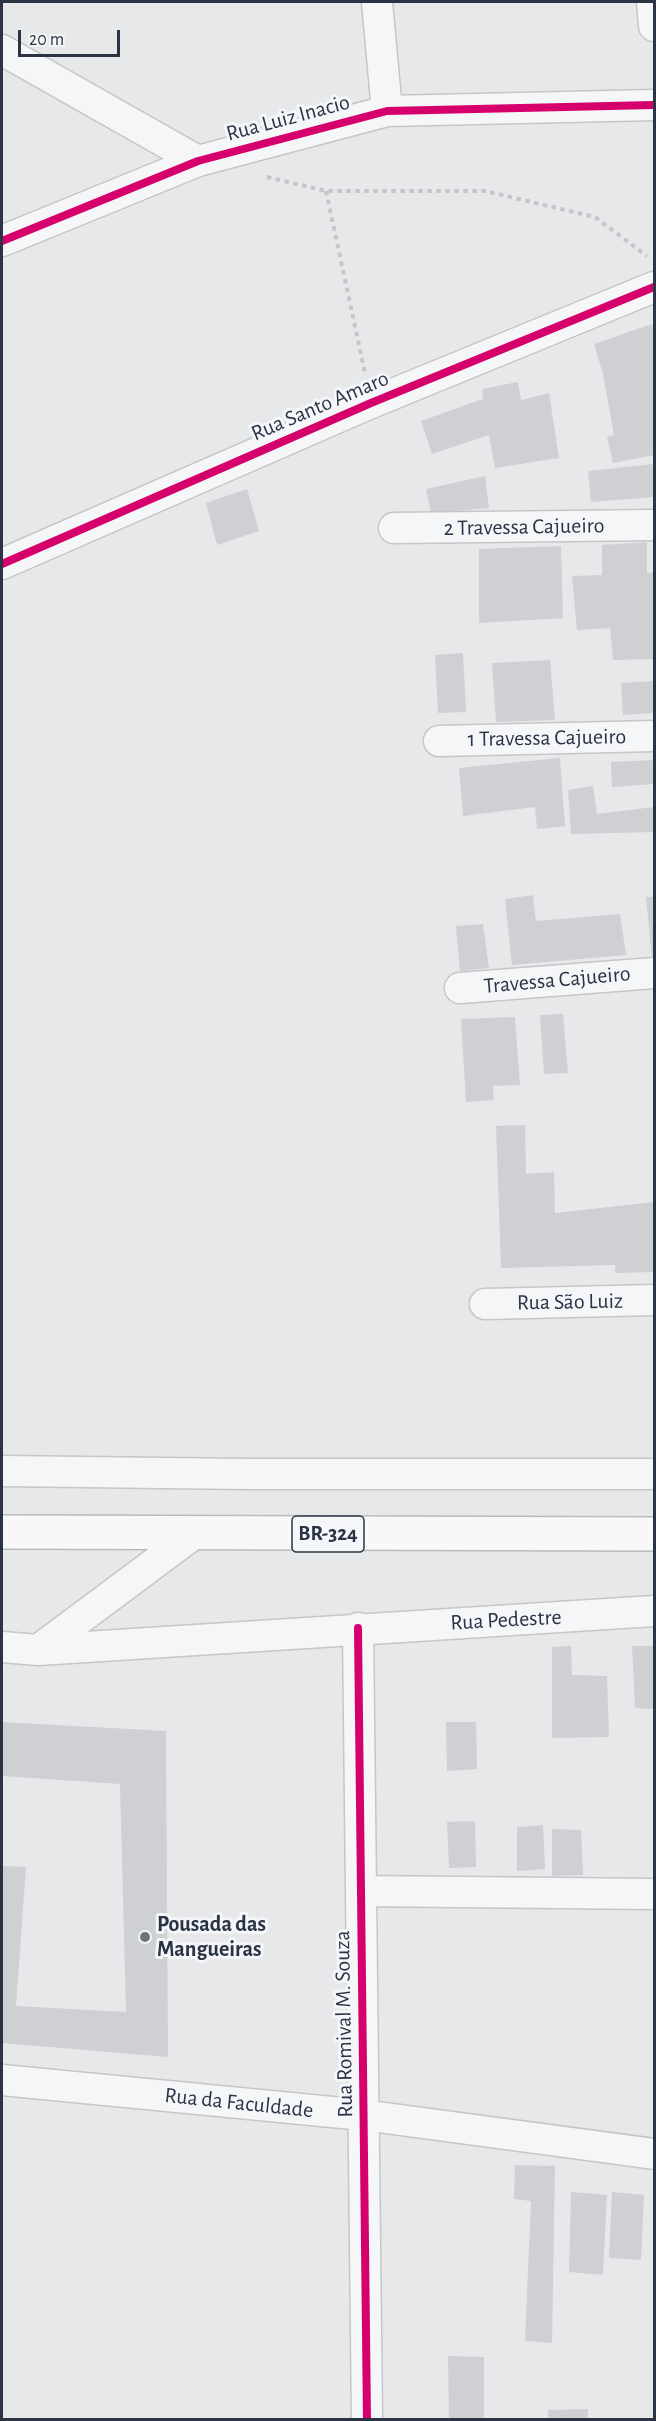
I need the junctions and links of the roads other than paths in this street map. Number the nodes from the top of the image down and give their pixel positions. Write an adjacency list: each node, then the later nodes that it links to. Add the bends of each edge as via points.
1 (377, 2): 6 (street)
2 (652, 2): 3 (street)
3 (654, 26)
4 (2, 50): 7 (street)
5 (654, 105): 6 (street, Rua Luiz Inacio)
6 (387, 111): 7 (street, Rua Luiz Inacio)
7 (198, 161): 8 (street, Rua Luiz Inacio)
8 (2, 241)
9 (654, 287): 12 (street, Rua Santo Amaro, via 371,403)
10 (654, 525): 11 (street, 2 Travessa Cajueiro)
11 (394, 528)
12 (2, 564)
13 (654, 735): 14 (street, 1 Travessa Cajueiro)
14 (439, 741)
15 (654, 972): 16 (street, Travessa Cajueiro)
16 (460, 988)
17 (654, 1300): 18 (street, Rua São Luiz)
18 (485, 1304)
19 (2, 1471): 20 (street)
20 (654, 1474)
21 (2, 1532): 22 (highway, BR-324)
22 (195, 1533): 23 (highway, BR-324); 27 (street)
23 (654, 1534)
24 (654, 1611): 25 (street, Rua Pedestre)
25 (358, 1628): 27 (street, Rua Pedestre); 28 (street, Rua Romival M. Souza)
26 (2, 1647): 27 (street, Rua Pedestre)
27 (38, 1650)
28 (361, 1891): 29 (street); 31 (street, Rua Romival M. Souza)
29 (654, 1894)
30 (2, 2080): 31 (street, Rua da Faculdade)
31 (363, 2115): 32 (street, Rua da Faculdade); 33 (street, Rua Romival M. Souza)
32 (654, 2154)
33 (367, 2420)

